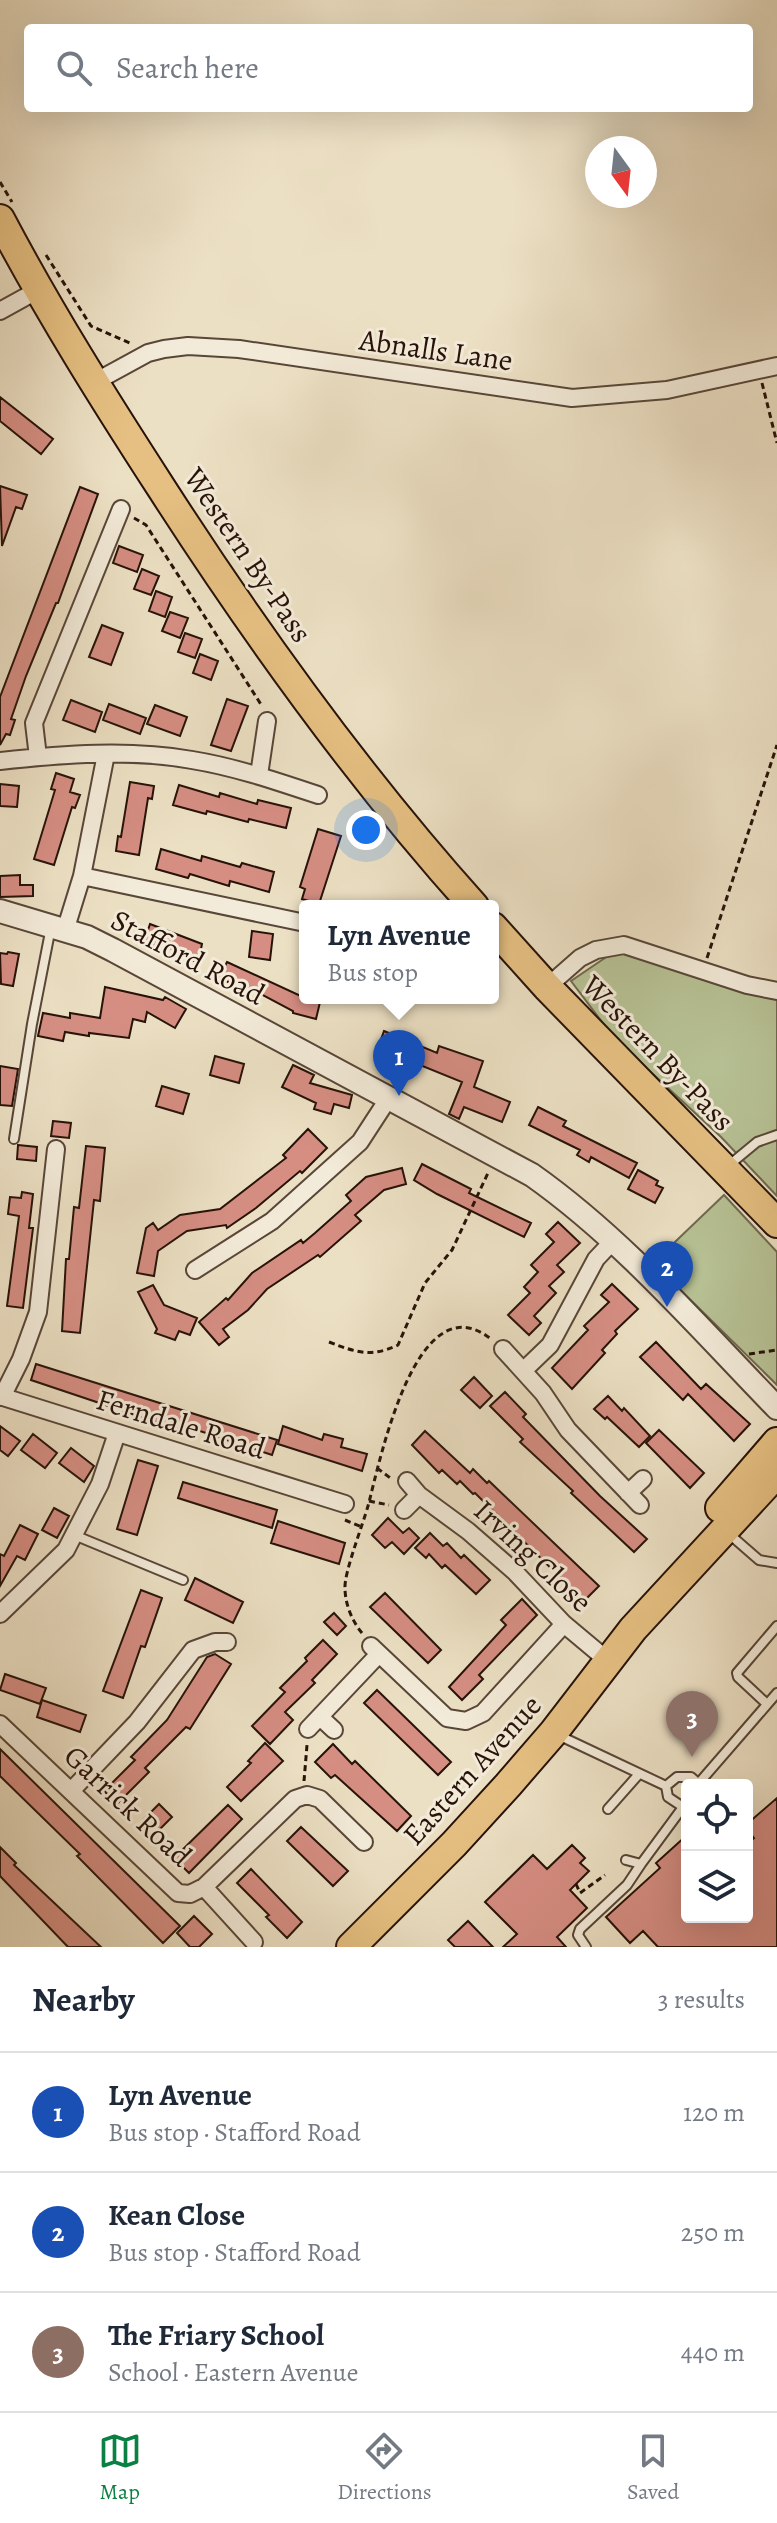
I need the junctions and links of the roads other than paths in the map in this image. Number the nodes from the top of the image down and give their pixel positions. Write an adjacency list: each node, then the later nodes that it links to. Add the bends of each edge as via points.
1 (8, 214): 2 (highway, Western By-Pass)
2 (38, 290): 3 (street); 5 (highway, Western By-Pass)
3 (0, 311)
4 (777, 366): 5 (street, Abnalls Lane, via 667,390 572,398 188,346 148,353)
5 (93, 383): 14 (highway, Western By-Pass, via 264,642 365,776)
6 (121, 509): 9 (street, via 34,723)
7 (267, 721): 11 (street)
8 (106, 754): 9 (street); 11 (street, via 190,759); 13 (street)
9 (38, 757): 10 (street)
10 (0, 761)
11 (259, 775): 12 (street)
12 (318, 795)
13 (82, 876): 16 (street); 17 (street)
14 (469, 900)
15 (0, 911): 17 (street, Stafford Road)
16 (299, 922)
17 (58, 928): 21 (street, Stafford Road, via 113,950); 23 (lane, via 32,1024)
18 (499, 934): 19 (highway, Western By-Pass)
19 (547, 987): 20 (street, via 580,958 624,945); 26 (highway, Western By-Pass)
20 (777, 991)
21 (388, 1099): 29 (street, Stafford Road, via 532,1175); 30 (street, via 360,1142 272,1221)
22 (777, 1135): 26 (lane, via 757,1142)
23 (14, 1139)
24 (56, 1149): 25 (street)
25 (54, 1169): 27 (street); 33 (street, via 38,1312)
26 (725, 1169): 28 (highway, Western By-Pass)
27 (72, 1170)
28 (777, 1223)
29 (613, 1241): 32 (street, via 596,1259 550,1345); 34 (street, Stafford Road)
30 (195, 1270)
31 (503, 1349): 32 (street)
32 (523, 1371): 38 (street, via 568,1430 634,1499)
33 (1, 1397): 35 (street, Ferndale Road)
34 (777, 1408)
35 (117, 1433): 41 (street, Ferndale Road); 44 (street, via 100,1484)
36 (777, 1442): 50 (highway, Eastern Avenue, via 665,1574)
37 (777, 1473): 43 (highway, Eastern Avenue)
38 (643, 1479)
39 (407, 1481): 40 (street, Irving Close)
40 (419, 1495): 42 (street); 48 (street, Irving Close, via 515,1572)
41 (345, 1504)
42 (405, 1509)
43 (724, 1530): 45 (lane, via 759,1560); 50 (highway, Eastern Avenue)
44 (73, 1535): 46 (lane); 47 (street, via 66,1550)
45 (777, 1563)
46 (183, 1580)
47 (0, 1614)
48 (564, 1624): 52 (street, Irving Close); 56 (street, via 483,1713 466,1721 447,1718 375,1650 314,1723)
49 (777, 1626): 54 (lane, via 737,1673)
50 (633, 1629): 52 (highway, Eastern Avenue)
51 (227, 1642): 62 (street, via 193,1650 137,1722)
52 (607, 1660): 57 (highway, Eastern Avenue)
53 (777, 1693): 54 (lane)
54 (767, 1704): 60 (lane)
55 (0, 1724): 62 (street, Garrick Road)
56 (334, 1730)
57 (553, 1733): 58 (lane); 71 (highway, Eastern Avenue, via 454,1844)
58 (639, 1774): 61 (lane); 64 (lane)
59 (693, 1779): 61 (lane, via 677,1777)
60 (703, 1779)
61 (666, 1786): 63 (lane, via 668,1797)
62 (71, 1791): 69 (street, Garrick Road, via 178,1893)
63 (681, 1804)
64 (608, 1809)
65 (681, 1811): 68 (lane)
66 (339, 1844): 69 (street, via 358,1837 320,1799 307,1795 295,1799)
67 (626, 1860): 68 (lane)
68 (641, 1864): 72 (lane, via 627,1885 580,1929)
69 (204, 1887): 70 (street, Garrick Road)
70 (254, 1942)
71 (351, 1947)
72 (586, 1947)

